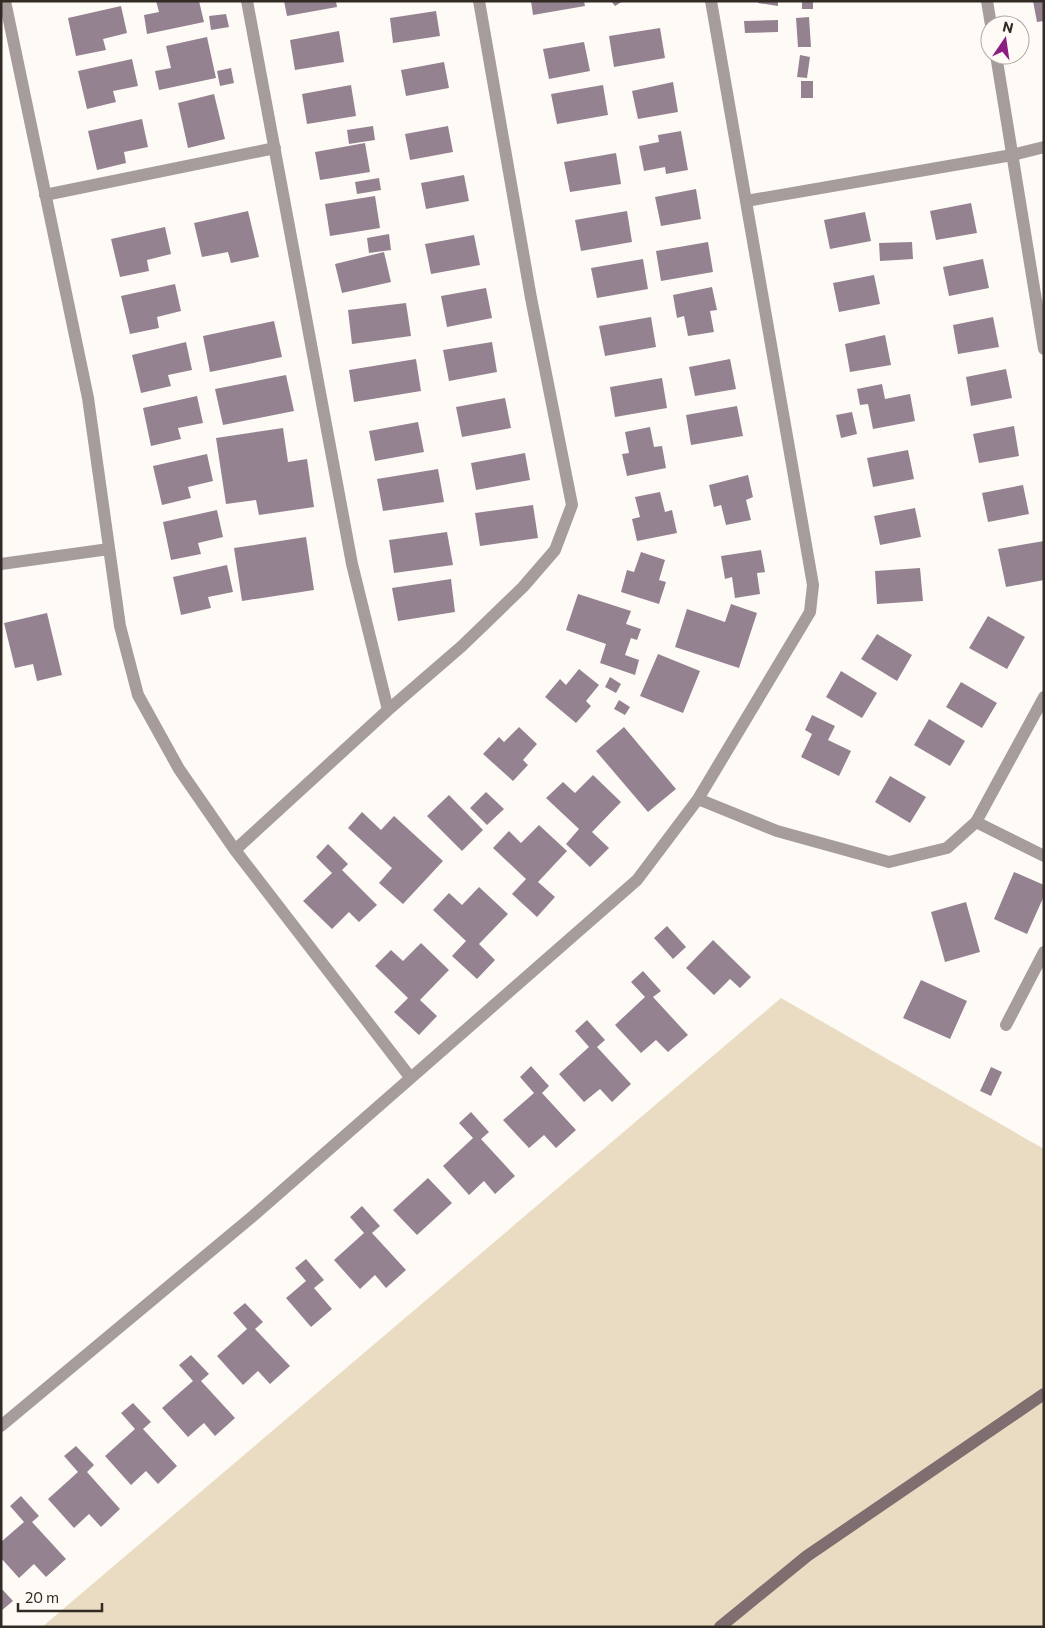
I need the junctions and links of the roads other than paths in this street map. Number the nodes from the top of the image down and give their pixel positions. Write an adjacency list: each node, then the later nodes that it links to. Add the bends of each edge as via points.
1 (6, 1): 11 (street)
2 (247, 1): 9 (street)
3 (479, 1): 17 (street, via 529,288 572,505 555,550 523,587 462,646)
4 (711, 1): 12 (street)
5 (987, 1): 6 (street)
6 (989, 15)
7 (998, 65): 10 (street)
8 (1044, 147): 10 (street)
9 (275, 148): 11 (street); 17 (street, via 352,564)
10 (1012, 155): 12 (street); 13 (street)
11 (45, 196): 14 (street, via 88,398)
12 (746, 201): 18 (street, via 813,585 810,612)
13 (1044, 348)
14 (109, 549): 15 (street); 20 (street, via 120,626 138,695 179,769)
15 (1, 564)
16 (1044, 697): 19 (street)
17 (388, 710): 20 (street)
18 (698, 799): 19 (street, via 777,831 889,862 947,848); 24 (street, via 637,880)
19 (976, 822): 21 (street)
20 (235, 850): 24 (street)
21 (1044, 856)
22 (1044, 952): 23 (street)
23 (1006, 1025)
24 (410, 1077): 26 (street, via 253,1216)
25 (1044, 1394): 27 (main road, via 807,1556)
26 (1, 1426)
27 (720, 1627)

